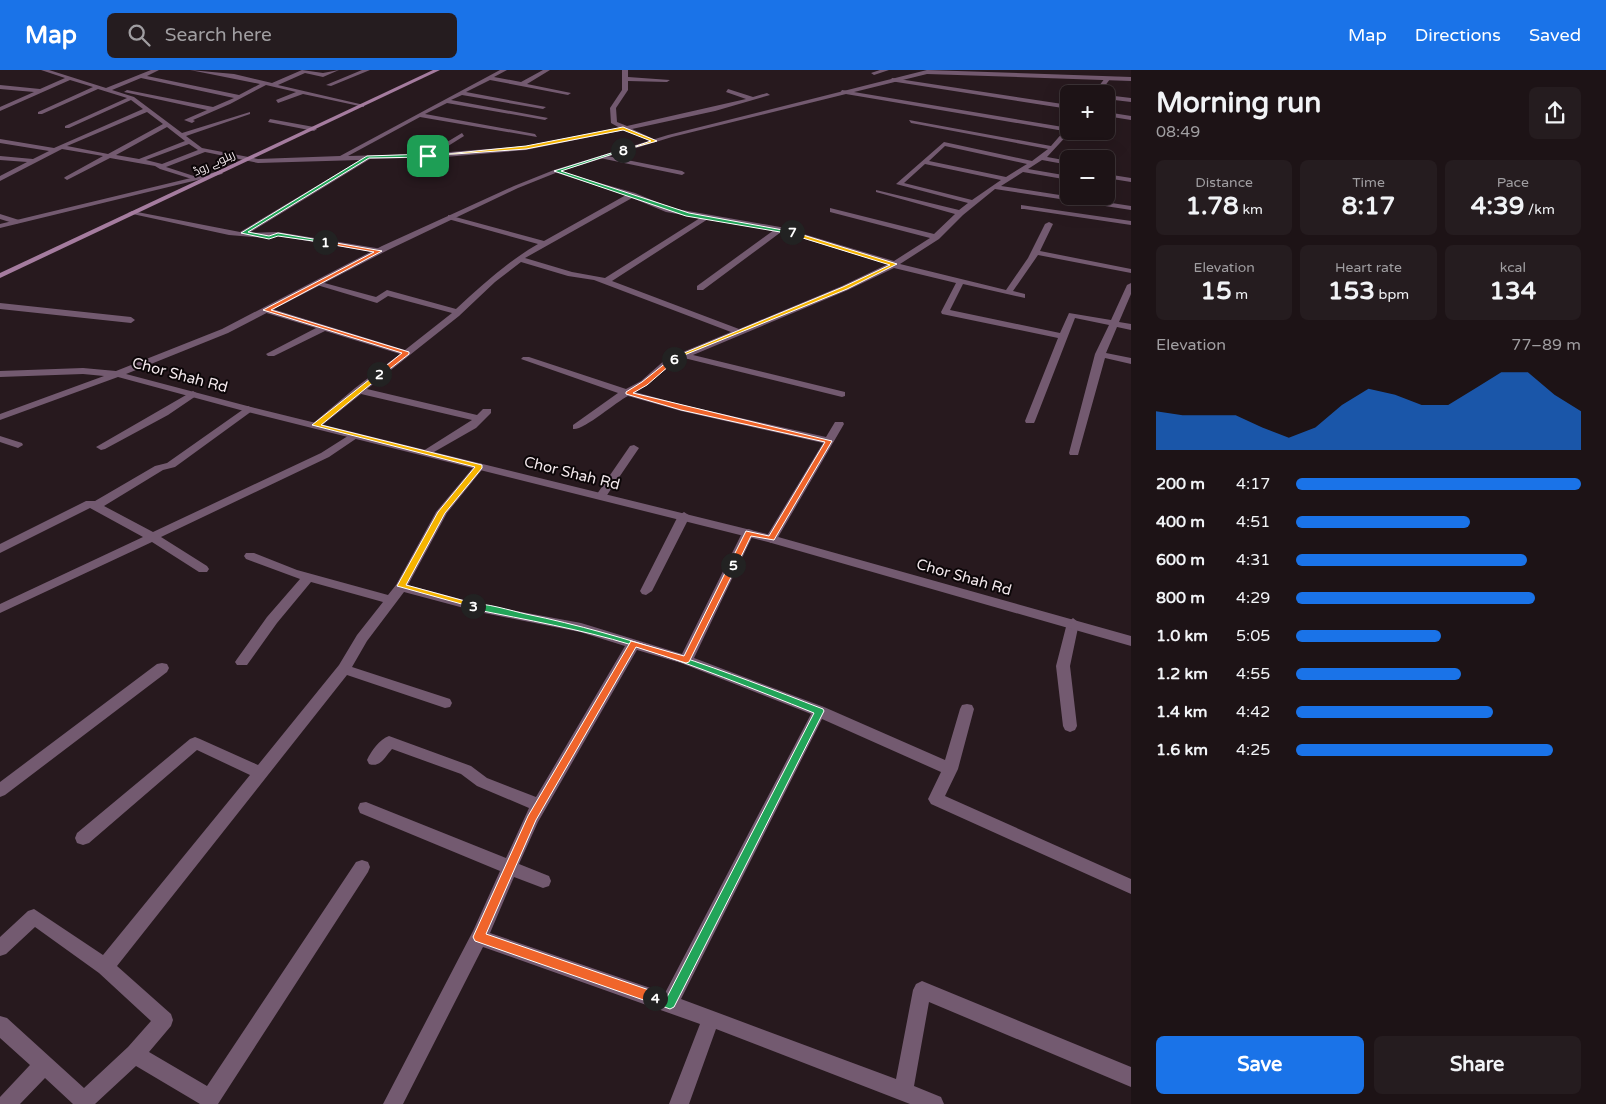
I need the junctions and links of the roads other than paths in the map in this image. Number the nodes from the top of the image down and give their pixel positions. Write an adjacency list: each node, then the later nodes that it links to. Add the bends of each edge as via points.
1 (44, 70): 15 (street)
2 (68, 70): 15 (street)
3 (156, 70): 16 (street)
4 (193, 70): 24 (street)
5 (336, 70): 12 (street, via 323,75)
6 (367, 70): 27 (street)
7 (438, 70): 49 (main road, ریلوے روڈ)
8 (504, 70): 18 (street)
9 (548, 70): 25 (street)
10 (625, 70): 19 (street)
11 (886, 70): 14 (street)
12 (305, 71): 26 (street)
13 (929, 71): 20 (street); 23 (street)
14 (874, 73)
15 (59, 75): 17 (street)
16 (141, 76): 32 (street); 40 (street)
17 (70, 78): 30 (street); 34 (street)
18 (488, 78): 25 (street); 37 (street)
19 (625, 79): 22 (street); 68 (street, via 625,90 614,108 614,123)
20 (1107, 79): 21 (street); 28 (street)
21 (1131, 79)
22 (667, 80)
23 (892, 80): 36 (street); 51 (street)
24 (266, 83): 26 (street); 40 (street)
25 (522, 84): 38 (street)
26 (273, 85): 35 (street)
27 (329, 85): 31 (street); 35 (street)
28 (1103, 85)
29 (0, 87): 34 (street)
30 (98, 87): 32 (street); 56 (street)
31 (340, 87)
32 (108, 89): 41 (street); 54 (street)
33 (728, 91): 43 (street)
34 (40, 92): 48 (street)
35 (303, 92): 45 (street); 49 (street)
36 (842, 92): 70 (street); 75 (street)
37 (460, 93): 46 (street); 50 (street)
38 (568, 93)
39 (767, 95): 43 (street)
40 (239, 97): 54 (street)
41 (132, 98): 53 (street); 67 (street)
42 (1115, 98): 44 (street)
43 (753, 99): 68 (street)
44 (1131, 100)
45 (278, 101)
46 (445, 101): 58 (street); 60 (street)
47 (0, 103): 48 (street)
48 (11, 104): 52 (street)
49 (362, 106): 69 (main road, ریلوے روڈ)
50 (543, 107)
51 (1060, 107)
52 (0, 109)
53 (148, 109): 66 (street); 79 (street)
54 (213, 109): 57 (street)
55 (248, 112): 62 (street)
56 (40, 113)
57 (203, 113): 62 (street); 63 (street, via 187,120)
58 (418, 115): 73 (street); 83 (street)
59 (1115, 115): 61 (street)
60 (545, 118)
61 (1131, 118)
62 (229, 119): 71 (street)
63 (192, 121)
64 (270, 121): 69 (street)
65 (911, 121): 78 (street)
66 (167, 125): 71 (street); 81 (street)
67 (67, 127)
68 (623, 128): 75 (street); 82 (street, via 526,148)
69 (314, 129): 88 (main road, ریلوے روڈ)
70 (1060, 129)
71 (182, 135): 77 (street)
72 (462, 135): 82 (street)
73 (535, 136)
74 (1060, 140): 78 (street)
75 (654, 141): 85 (street)
76 (0, 142): 79 (street)
77 (190, 142): 80 (street); 87 (street)
78 (1053, 148): 91 (street)
79 (57, 149): 81 (street); 89 (street)
80 (204, 150): 88 (street); 93 (street)
81 (109, 155): 87 (street); 101 (street)
82 (428, 156): 84 (street)
83 (340, 157): 84 (street); 88 (street)
84 (368, 157): 125 (street)
85 (602, 157): 96 (street); 98 (street)
86 (0, 158): 89 (street)
87 (140, 160): 93 (street)
88 (248, 160): 97 (main road, ریلوے روڈ)
89 (33, 161): 103 (street)
90 (923, 162): 91 (street, via 944,144); 104 (street); 111 (street, via 899,184)
91 (1035, 162): 92 (street); 94 (street); 95 (street)
92 (1060, 163)
93 (161, 167): 102 (street)
94 (1060, 168)
95 (1022, 170): 99 (street); 104 (street)
96 (556, 171): 110 (street); 118 (street)
97 (220, 172): 102 (street); 115 (main road, ریلوے روڈ)
98 (682, 173)
99 (1060, 176)
100 (1115, 177): 105 (street)
101 (67, 178)
102 (195, 178): 120 (street)
103 (0, 179)
104 (1008, 179): 108 (street)
105 (1131, 180)
106 (1115, 184): 107 (street)
107 (1125, 186)
108 (994, 188): 111 (street); 113 (street)
109 (878, 191): 116 (street)
110 (632, 195): 119 (street, via 669,210); 127 (street)
111 (973, 202): 116 (street)
112 (1024, 207): 121 (street)
113 (1131, 208)
114 (833, 210): 126 (street)
115 (132, 213): 125 (street); 133 (main road, ریلوے روڈ)
116 (960, 213): 126 (street)
117 (0, 216): 120 (street)
118 (451, 217): 127 (street); 128 (street)
119 (706, 218): 124 (street); 135 (street)
120 (16, 222): 123 (street)
121 (1131, 223)
122 (1049, 224): 129 (street)
123 (0, 226)
124 (780, 229): 131 (street); 138 (street)
125 (243, 233): 128 (street, via 269,237 278,234)
126 (936, 237): 131 (street)
127 (545, 244): 130 (street)
128 (379, 251): 134 (street)
129 (1035, 252): 132 (street); 139 (street)
130 (520, 259): 135 (street); 144 (street)
131 (894, 265): 136 (street); 149 (street)
132 (1131, 271)
133 (0, 276)
134 (320, 282): 143 (street); 144 (street, via 377,300 387,293)
135 (605, 282): 149 (street)
136 (960, 283): 139 (street); 150 (street, via 945,312)
137 (1131, 285): 141 (street)
138 (700, 288)
139 (1008, 293): 140 (street)
140 (1022, 296)
141 (1128, 298): 146 (street)
142 (0, 306): 145 (street)
143 (266, 310): 148 (street); 158 (street, via 216,335)
144 (458, 312): 151 (street)
145 (131, 320)
146 (1114, 323): 147 (street); 150 (street, via 1072,315); 153 (street)
147 (1131, 327)
148 (323, 328): 151 (street); 152 (street)
149 (739, 332): 154 (street)
150 (1062, 336): 167 (street)
151 (407, 353): 159 (street)
152 (271, 354)
153 (1100, 354): 156 (street); 177 (street)
154 (683, 355): 160 (street, via 669,361); 162 (street)
155 (526, 359): 160 (street)
156 (1131, 361)
157 (0, 374): 158 (street, Chor Shah Rd)
158 (117, 374): 161 (street, Chor Shah Rd); 165 (street)
159 (358, 390): 166 (street); 169 (street)
160 (628, 393): 170 (street); 173 (street)
161 (194, 394): 163 (street, Chor Shah Rd); 175 (street)
162 (842, 394)
163 (248, 409): 169 (street, Chor Shah Rd); 181 (street, via 171,465 159,468)
164 (487, 411): 166 (street)
165 (0, 417)
166 (478, 419): 178 (street)
167 (1030, 421)
168 (839, 424): 173 (street)
169 (316, 425): 171 (street, Chor Shah Rd)
170 (577, 427)
171 (355, 436): 178 (street, Chor Shah Rd); 184 (street, via 325,455)
172 (0, 439): 174 (street)
173 (829, 441): 185 (street)
174 (18, 445)
175 (101, 447)
176 (634, 448): 180 (street)
177 (1074, 453)
178 (427, 454): 179 (street, Chor Shah Rd)
179 (480, 466): 180 (street, Chor Shah Rd); 190 (street, via 442,512)
180 (601, 496): 182 (street, Chor Shah Rd)
181 (95, 506): 184 (street); 186 (street, via 90,503)
182 (684, 516): 183 (street, Chor Shah Rd); 191 (street)
183 (748, 533): 185 (street, Chor Shah Rd); 197 (street)
184 (151, 536): 188 (street); 193 (street)
185 (771, 538): 194 (street, Chor Shah Rd)
186 (0, 549)
187 (250, 556): 189 (street)
188 (203, 569)
189 (308, 578): 192 (street); 198 (street)
190 (401, 586): 192 (street); 196 (street, via 479,608 581,628)
191 (646, 591)
192 (391, 600): 200 (street, via 362,638)
193 (0, 609)
194 (1073, 623): 195 (street, Chor Shah Rd); 204 (street, via 1064,666)
195 (1131, 641)
196 (634, 643): 197 (street); 209 (street)
197 (686, 660): 203 (street)
198 (242, 662)
199 (162, 668): 208 (street)
200 (344, 669): 201 (street); 207 (street)
201 (445, 704)
202 (967, 709): 206 (street)
203 (819, 711): 206 (street); 219 (street)
204 (1070, 726)
205 (374, 760): 209 (street, via 390,742 466,770 482,782)
206 (950, 769): 215 (street, via 936,799)
207 (262, 773): 211 (street, via 195,743); 218 (street)
208 (0, 791)
209 (539, 805): 213 (street)
210 (366, 808): 213 (street)
211 (83, 838)
212 (362, 867): 222 (street, via 210,1099)
213 (509, 868): 214 (street); 216 (street)
214 (543, 881)
215 (1131, 887)
216 (479, 937): 219 (street); 227 (street)
217 (0, 948): 218 (street, via 34,917)
218 (105, 967): 222 (street, via 164,1020)
219 (670, 1003): 220 (street)
220 (711, 1019): 225 (street); 228 (street)
221 (0, 1026): 223 (street)
222 (135, 1054): 223 (street, via 84,1101)
223 (44, 1065): 226 (street)
224 (1131, 1077): 225 (street, via 922,990)
225 (902, 1091): 229 (street)
226 (7, 1104)
227 (393, 1104)
228 (679, 1104)
229 (934, 1104)

